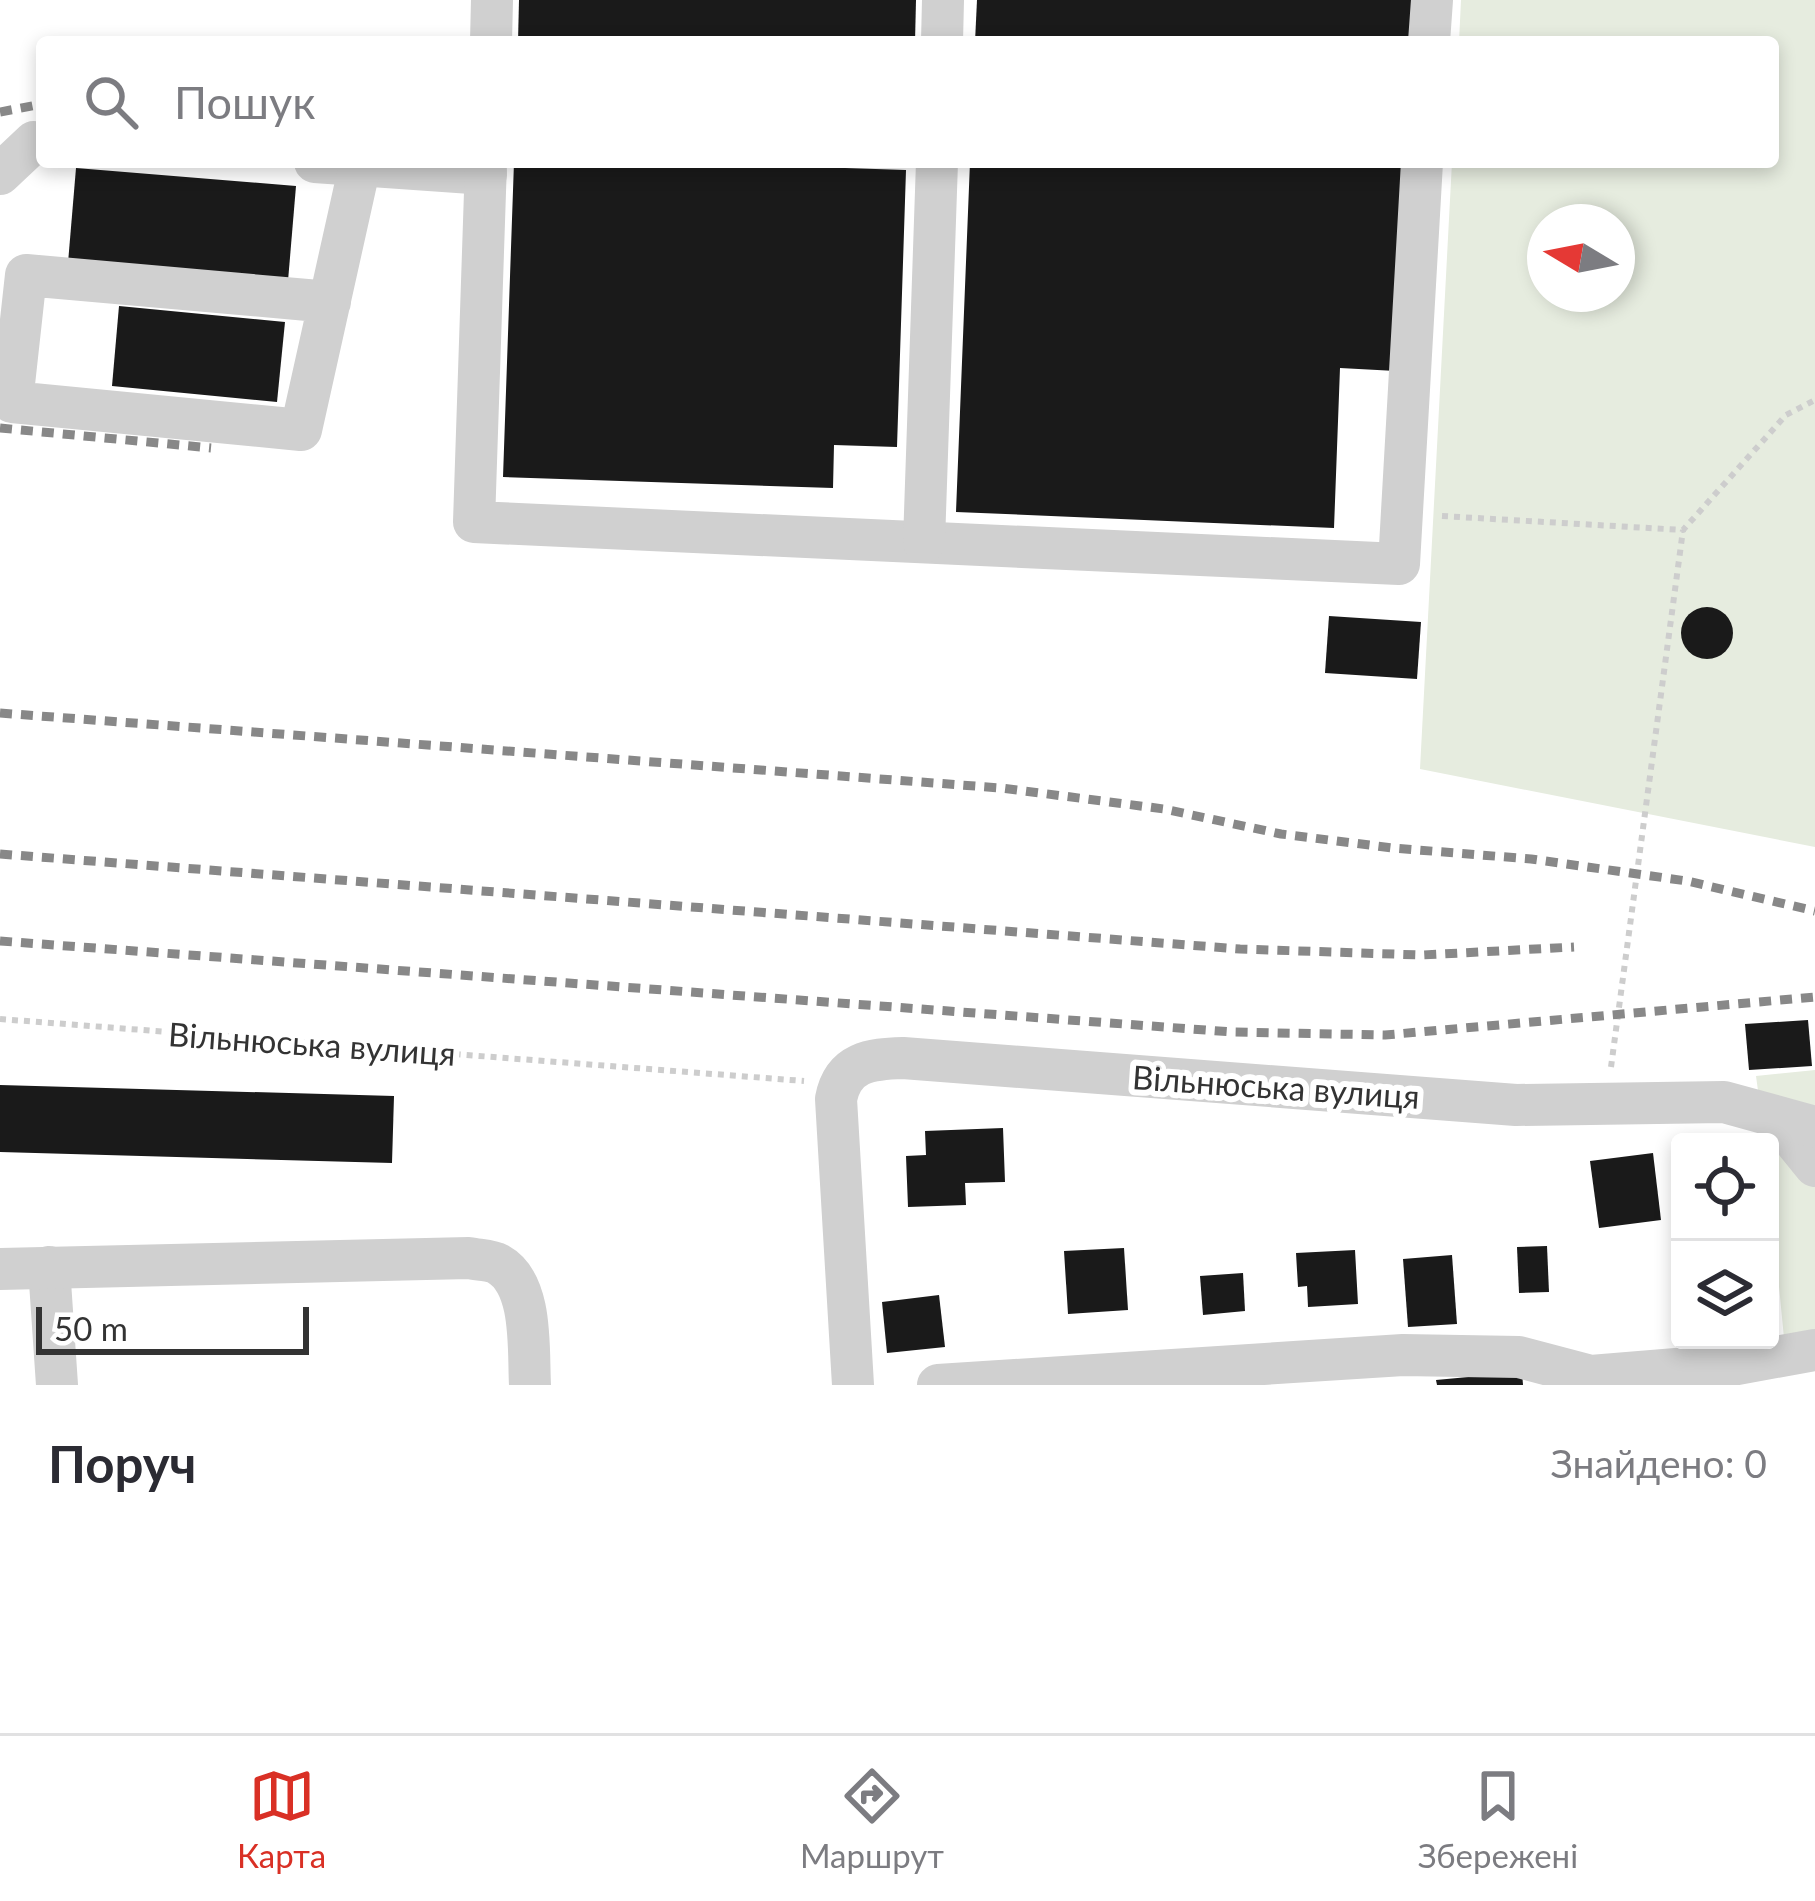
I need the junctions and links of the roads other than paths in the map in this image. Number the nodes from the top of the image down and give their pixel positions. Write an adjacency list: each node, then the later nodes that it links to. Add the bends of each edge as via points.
1 (492, 0): 4 (street)
2 (943, 0): 5 (street)
3 (1432, 0): 6 (street)
4 (491, 36)
5 (942, 36)
6 (1430, 36)
7 (36, 142): 12 (street)
8 (359, 168): 13 (street)
9 (486, 168): 14 (street, via 474,522)
10 (937, 168): 14 (street)
11 (1422, 168): 14 (street, via 1399,564)
12 (0, 174)
13 (330, 302): 13 (street, via 301,430 12,402 26,275)
14 (924, 542)
15 (1796, 1123): 16 (street); 23 (street, Вільнюська вулиця, via 1724,1102 1516,1105 865,1060 837,1091)
16 (1815, 1166)
17 (49, 1268): 18 (street); 21 (street); 22 (street, via 470,1258 500,1264 525,1314)
18 (0, 1269)
19 (1815, 1349): 20 (street)
20 (1592, 1381): 24 (street, via 1519,1357 1403,1355)
21 (57, 1385)
22 (530, 1385)
23 (853, 1385)
24 (938, 1385)

